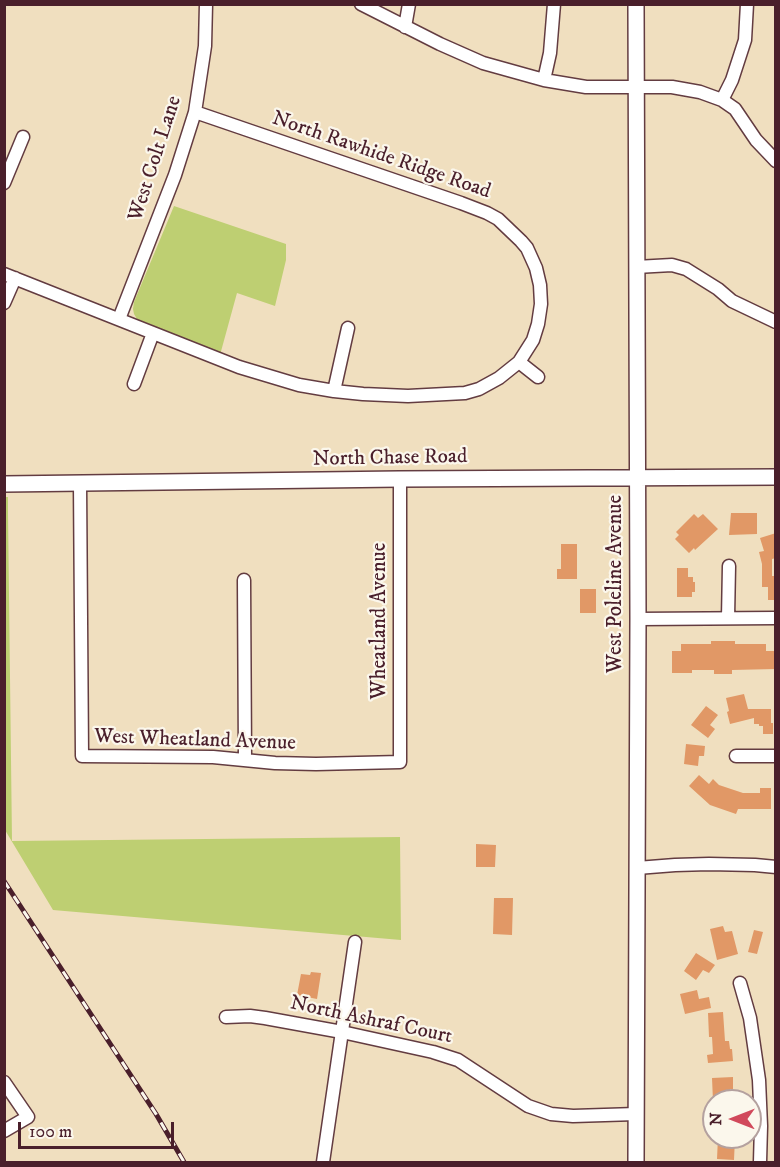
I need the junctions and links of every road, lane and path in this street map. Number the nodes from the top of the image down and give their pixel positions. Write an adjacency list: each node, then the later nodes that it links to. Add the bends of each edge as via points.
1 (206, 4): 11 (street, West Colt Lane, via 205,46)
2 (361, 4): 7 (street)
3 (409, 4): 7 (street)
4 (554, 4): 8 (street)
5 (636, 4): 9 (street, West Poleline Avenue)
6 (747, 4): 10 (street, via 745,40)
7 (405, 27): 8 (street, via 483,63)
8 (544, 80): 9 (street, via 586,87)
9 (636, 88): 10 (street, via 679,88); 15 (street, West Poleline Avenue)
10 (722, 100): 13 (street, via 735,110)
11 (195, 112): 18 (street, West Colt Lane); 22 (street, North Rawhide Ridge Road, via 498,219 527,248 540,285 538,324)
12 (23, 137): 14 (street)
13 (776, 161)
14 (4, 183)
15 (636, 267): 19 (street, via 672,265 686,269 732,301); 28 (street, West Poleline Avenue)
16 (10, 276): 17 (street); 18 (street, North Rawhide Ridge Road)
17 (4, 303)
18 (119, 319): 21 (street, North Rawhide Ridge Road)
19 (776, 322)
20 (348, 328): 25 (street)
21 (153, 333): 24 (street); 25 (street, North Rawhide Ridge Road, via 260,374)
22 (519, 362): 23 (street); 25 (street, North Rawhide Ridge Road, via 493,382 465,393 408,396)
23 (538, 377)
24 (134, 384)
25 (334, 391)
26 (776, 477): 28 (street, North Chase Road)
27 (400, 479): 28 (street, North Chase Road); 29 (street, North Chase Road); 39 (street, Wheatland Avenue)
28 (638, 479): 35 (street, West Poleline Avenue)
29 (80, 483): 30 (street, North Chase Road); 38 (street, West Wheatland Avenue, via 82,756)
30 (4, 484)
31 (729, 566): 33 (street)
32 (244, 580): 38 (street)
33 (728, 618): 34 (street); 35 (street)
34 (776, 618)
35 (638, 619): 41 (street, West Poleline Avenue)
36 (736, 756): 37 (street)
37 (776, 756)
38 (244, 760): 39 (street, West Wheatland Avenue, via 316,765)
39 (400, 762)
40 (776, 867): 41 (street, via 709,864)
41 (637, 868): 47 (street, West Poleline Avenue)
42 (355, 942): 45 (street)
43 (740, 983): 51 (street, via 750,1018 759,1080)
44 (226, 1017): 45 (street, North Ashraf Court, via 250,1016)
45 (342, 1032): 47 (street, North Ashraf Court, via 458,1060 528,1106 551,1114); 49 (street)
46 (4, 1082): 48 (street, via 28,1117)
47 (636, 1114): 50 (street, West Poleline Avenue)
48 (4, 1131)
49 (323, 1162)
50 (636, 1162)
51 (760, 1162)

